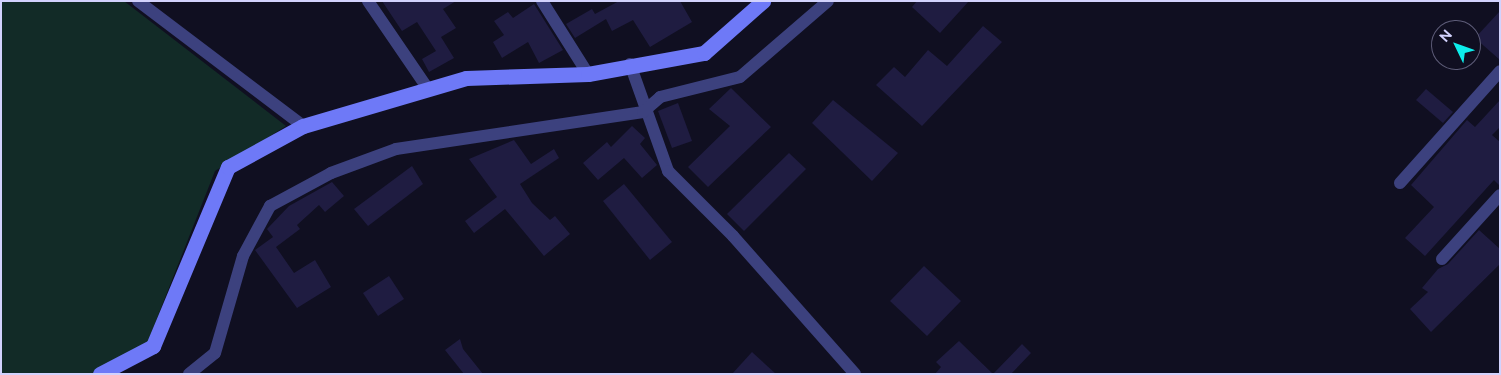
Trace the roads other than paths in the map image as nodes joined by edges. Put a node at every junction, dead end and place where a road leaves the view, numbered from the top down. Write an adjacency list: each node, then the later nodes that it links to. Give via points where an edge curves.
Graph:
1 (138, 1): 11 (street)
2 (368, 1): 9 (street)
3 (542, 1): 8 (street)
4 (762, 1): 6 (street, via 704,53)
5 (828, 1): 10 (street, via 740,77 660,98)
6 (630, 64): 8 (street); 10 (street)
7 (1500, 72): 12 (street)
8 (588, 74): 9 (street, via 466,78)
9 (428, 89): 11 (street)
10 (643, 112): 16 (street, via 396,149 331,173 270,206 243,256 215,353); 17 (street, via 668,171 733,236)
11 (303, 126): 15 (street, via 228,167 153,346)
12 (1400, 183)
13 (1500, 195): 14 (street)
14 (1442, 259)
15 (100, 374)
16 (189, 374)
17 (855, 374)

